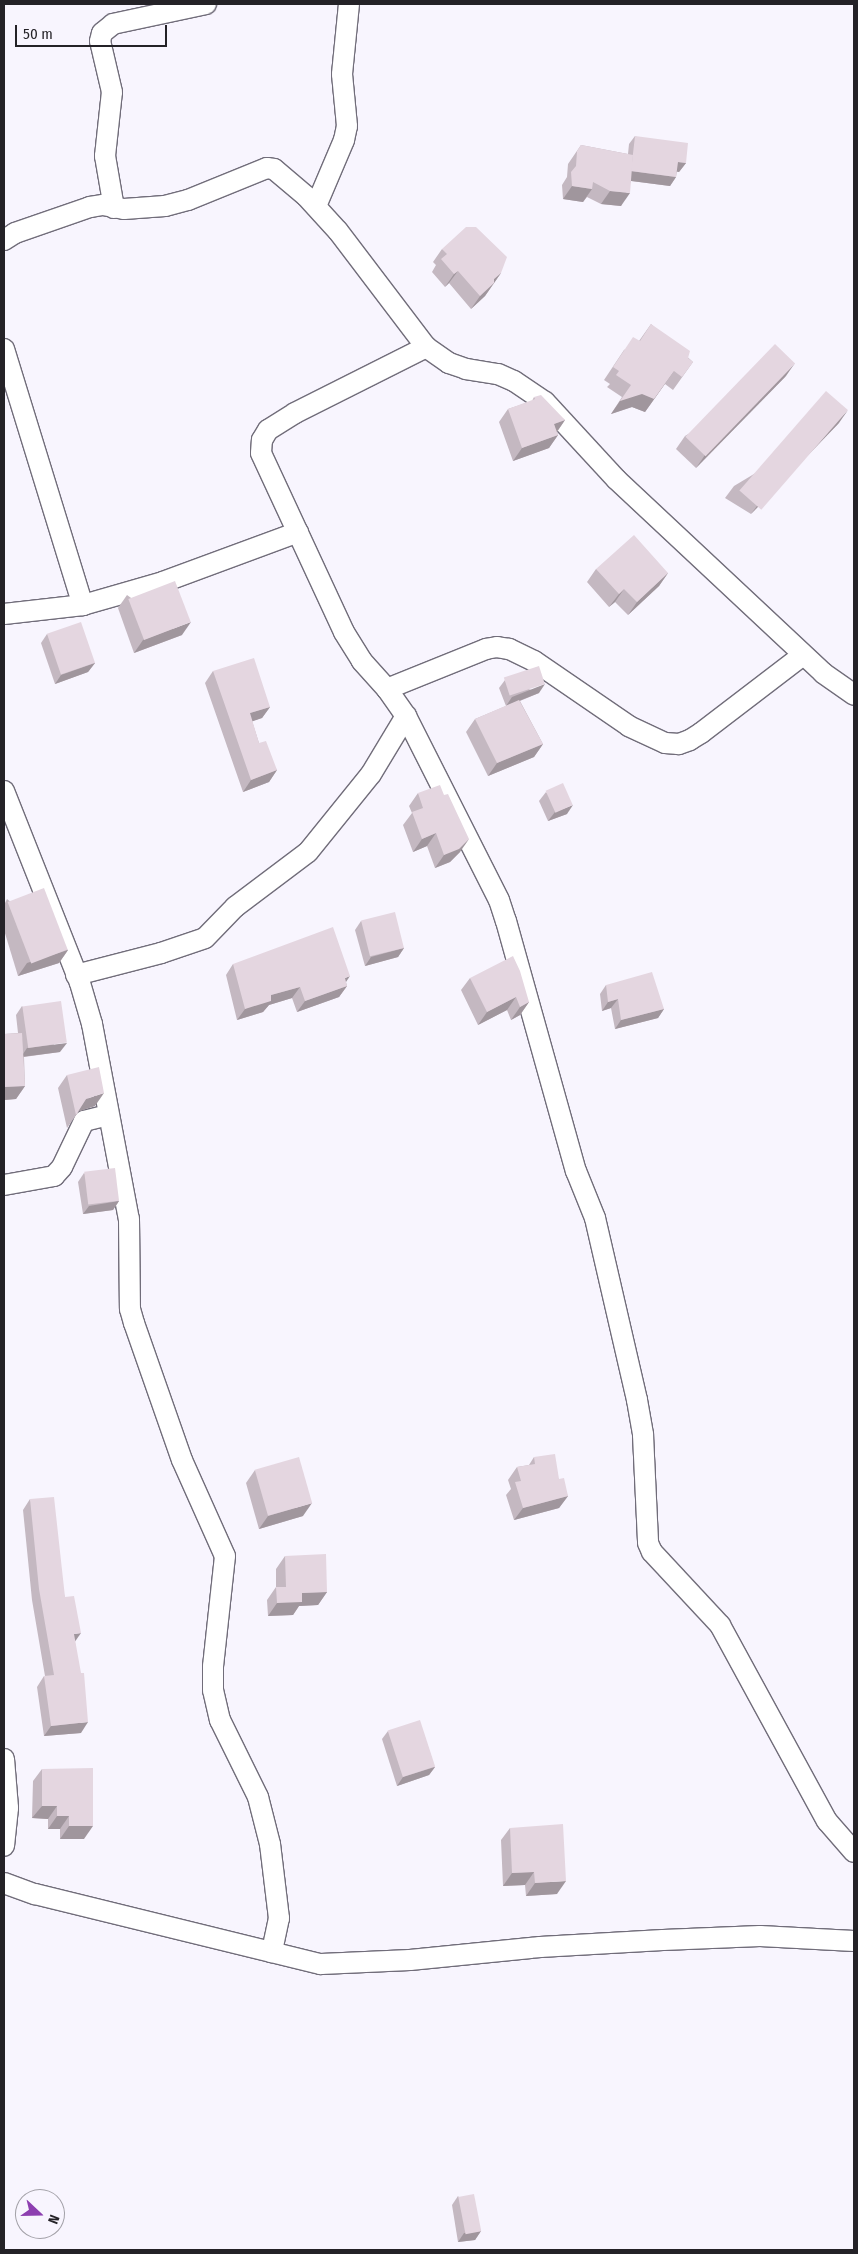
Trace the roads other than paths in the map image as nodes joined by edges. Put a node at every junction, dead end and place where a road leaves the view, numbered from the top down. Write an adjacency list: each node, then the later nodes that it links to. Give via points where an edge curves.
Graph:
1 (206, 4): 6 (street, via 113,24 102,33 100,41 112,92 105,156)
2 (349, 4): 4 (street)
3 (359, 4): 4 (street)
4 (347, 26): 5 (street, via 342,74 347,126)
5 (316, 206): 6 (street, via 279,173 267,168 188,200 165,206); 8 (street)
6 (114, 208): 7 (street, via 102,205 84,208)
7 (4, 240)
8 (426, 346): 10 (street, via 268,430 262,440 261,453); 13 (street, via 449,363 514,381 545,402 616,479)
9 (4, 349): 11 (street)
10 (298, 532): 11 (street, via 163,582); 14 (street, via 354,649)
11 (83, 606): 12 (street)
12 (4, 614)
13 (803, 654): 14 (street, via 701,733 679,744 665,743 629,726 534,661 509,649 486,649); 15 (street)
14 (387, 689): 16 (street)
15 (854, 695)
16 (406, 716): 18 (street, via 371,774 308,852 235,908 205,938); 23 (street, via 499,900 576,1171 595,1218 638,1408 648,1544 720,1625 827,1821)
17 (4, 791): 18 (street)
18 (76, 975): 19 (street, via 92,1024)
19 (108, 1115): 20 (street, via 84,1121 62,1167 54,1176); 26 (street, via 129,1219 130,1308 182,1460 225,1556 213,1690 220,1720 258,1797 270,1844 279,1918)
20 (4, 1185)
21 (4, 1759): 22 (street, via 8,1808)
22 (4, 1846)
23 (854, 1852)
24 (4, 1883): 26 (street, via 35,1894)
25 (854, 1941): 26 (street, via 760,1936 663,1940 340,1964 321,1964)
26 (272, 1952)

